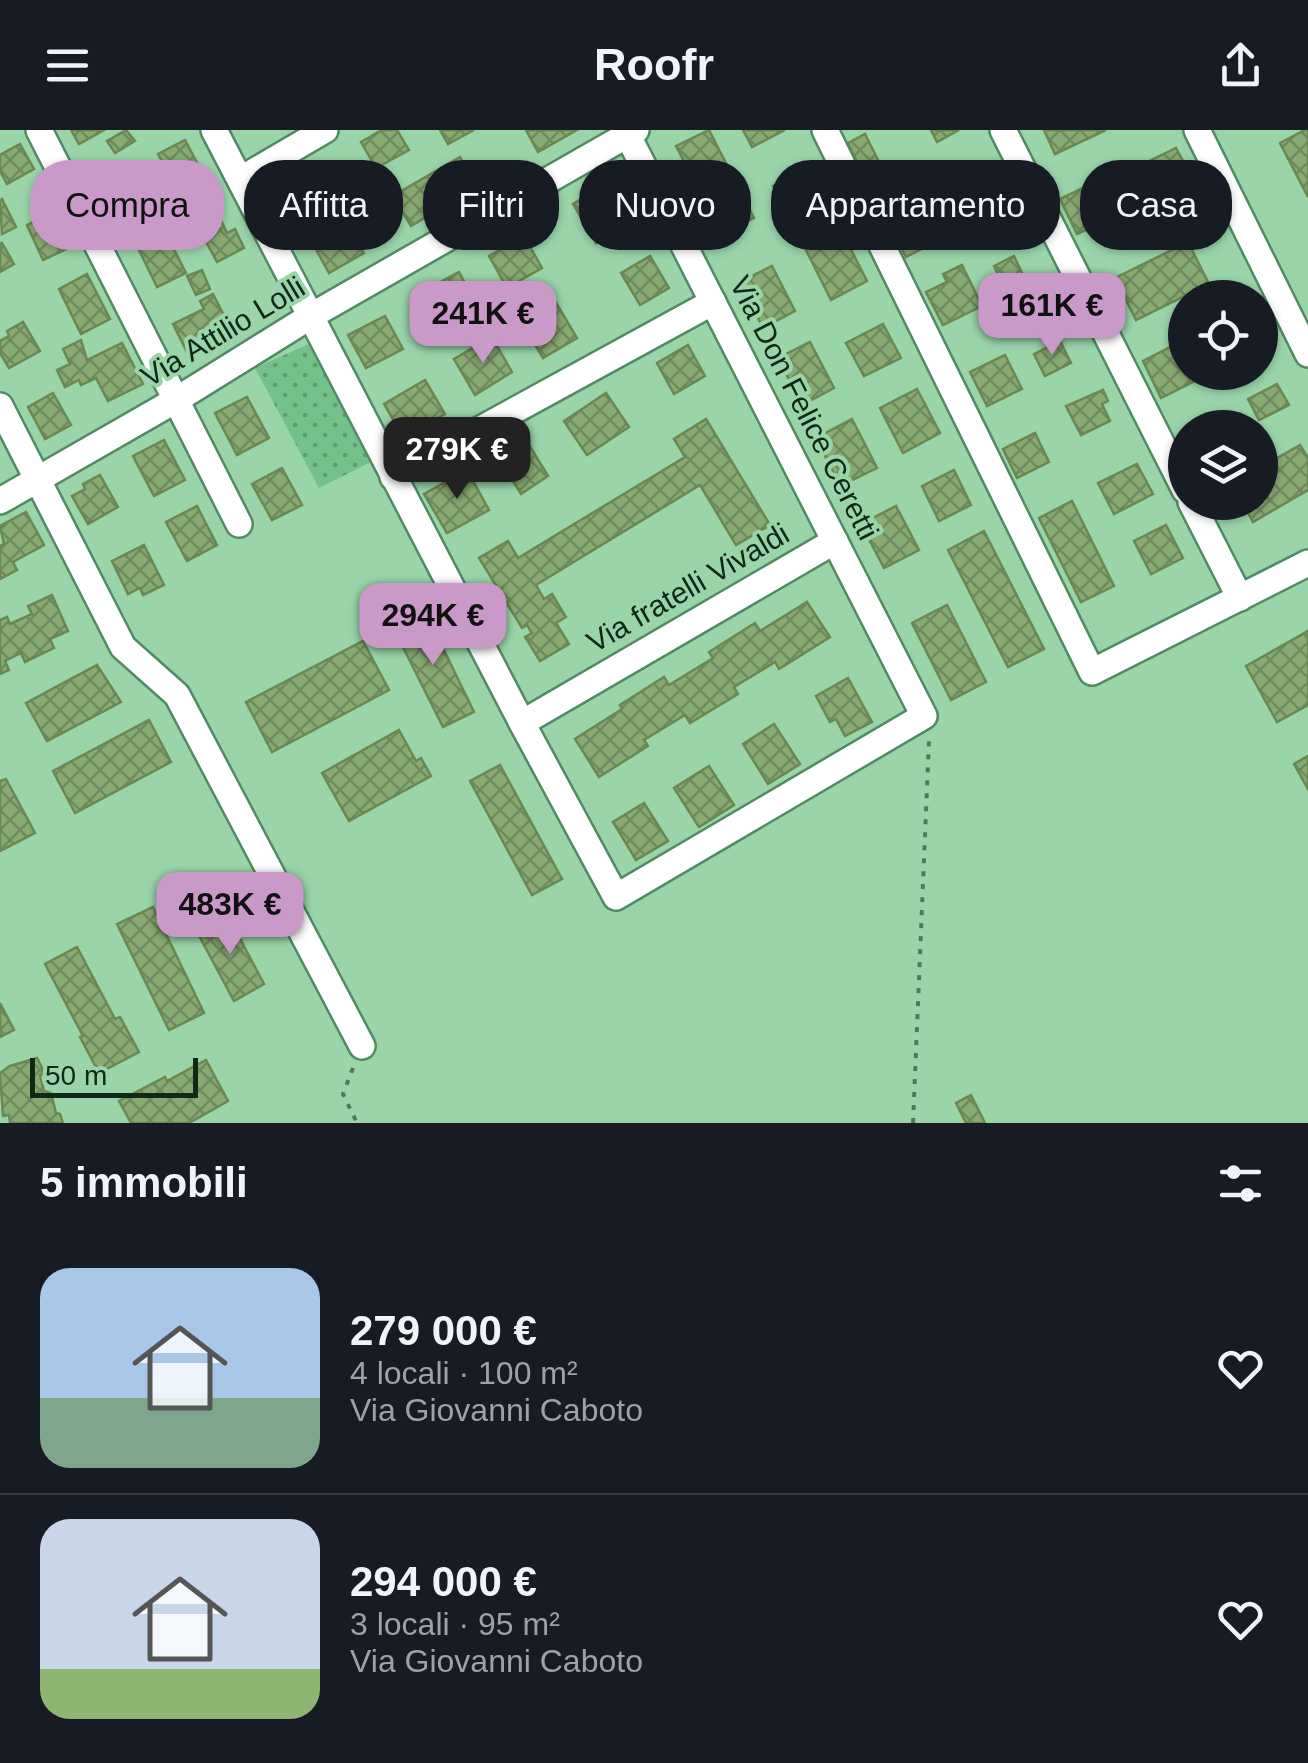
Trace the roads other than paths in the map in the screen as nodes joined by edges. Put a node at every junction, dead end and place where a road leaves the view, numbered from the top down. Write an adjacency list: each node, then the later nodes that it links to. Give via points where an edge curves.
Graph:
1 (39, 130): 12 (street)
2 (214, 130): 8 (street)
3 (325, 130): 8 (street)
4 (825, 130): 22 (street, via 1092,672)
5 (1003, 130): 14 (street)
6 (1200, 131): 11 (street)
7 (630, 132): 9 (street, Via Don Felice Ceretti); 10 (street, Via Attilio Lolli)
8 (241, 178): 10 (street)
9 (713, 302): 15 (street); 20 (street, Via Don Felice Ceretti)
10 (311, 316): 12 (street, Via Attilio Lolli); 15 (street)
11 (1308, 354)
12 (176, 400): 16 (street, Via Attilio Lolli); 19 (street)
13 (0, 406): 16 (street)
14 (1168, 456)
15 (393, 476): 23 (street)
16 (38, 481): 17 (street, Via Attilio Lolli); 24 (street, via 123,647 177,695)
17 (0, 502)
18 (1200, 520): 22 (street)
19 (240, 524)
20 (835, 541): 23 (street, Via fratelli Vivaldi); 23 (street, Via Don Felice Ceretti, via 924,716 616,896)
21 (1308, 563): 22 (street)
22 (1240, 598)
23 (522, 722)
24 (362, 1046)

